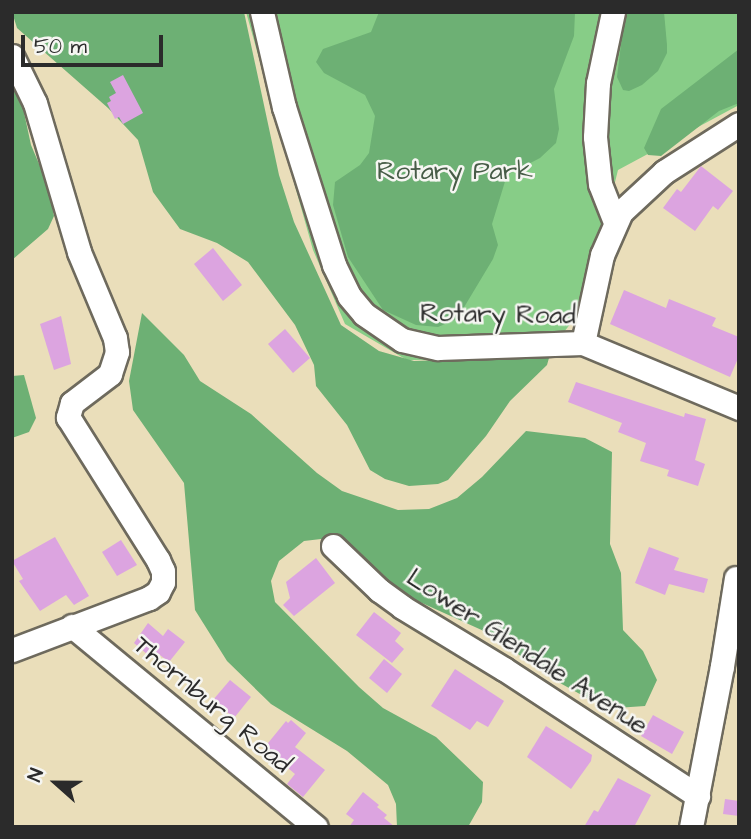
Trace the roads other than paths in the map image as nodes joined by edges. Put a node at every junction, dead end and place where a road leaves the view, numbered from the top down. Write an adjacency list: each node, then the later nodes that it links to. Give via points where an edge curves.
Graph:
1 (262, 12): 6 (street, Rotary Road, via 284,107 334,265 349,296 384,330 420,345)
2 (613, 12): 5 (street, via 596,112 596,164)
3 (12, 57): 10 (street, via 35,103 79,251 115,338 117,352 110,374 72,403 68,417 163,571 158,592 149,598)
4 (739, 124): 5 (street, via 664,172 629,202)
5 (614, 222): 6 (street)
6 (583, 343): 7 (street, Rotary Road)
7 (739, 408)
8 (333, 546): 12 (street, Lower Glendale Avenue, via 402,607)
9 (736, 578): 12 (street)
10 (72, 626): 11 (street); 13 (street, Thornburg Road)
11 (12, 650)
12 (698, 796): 14 (street)
13 (316, 827)
14 (691, 827)

